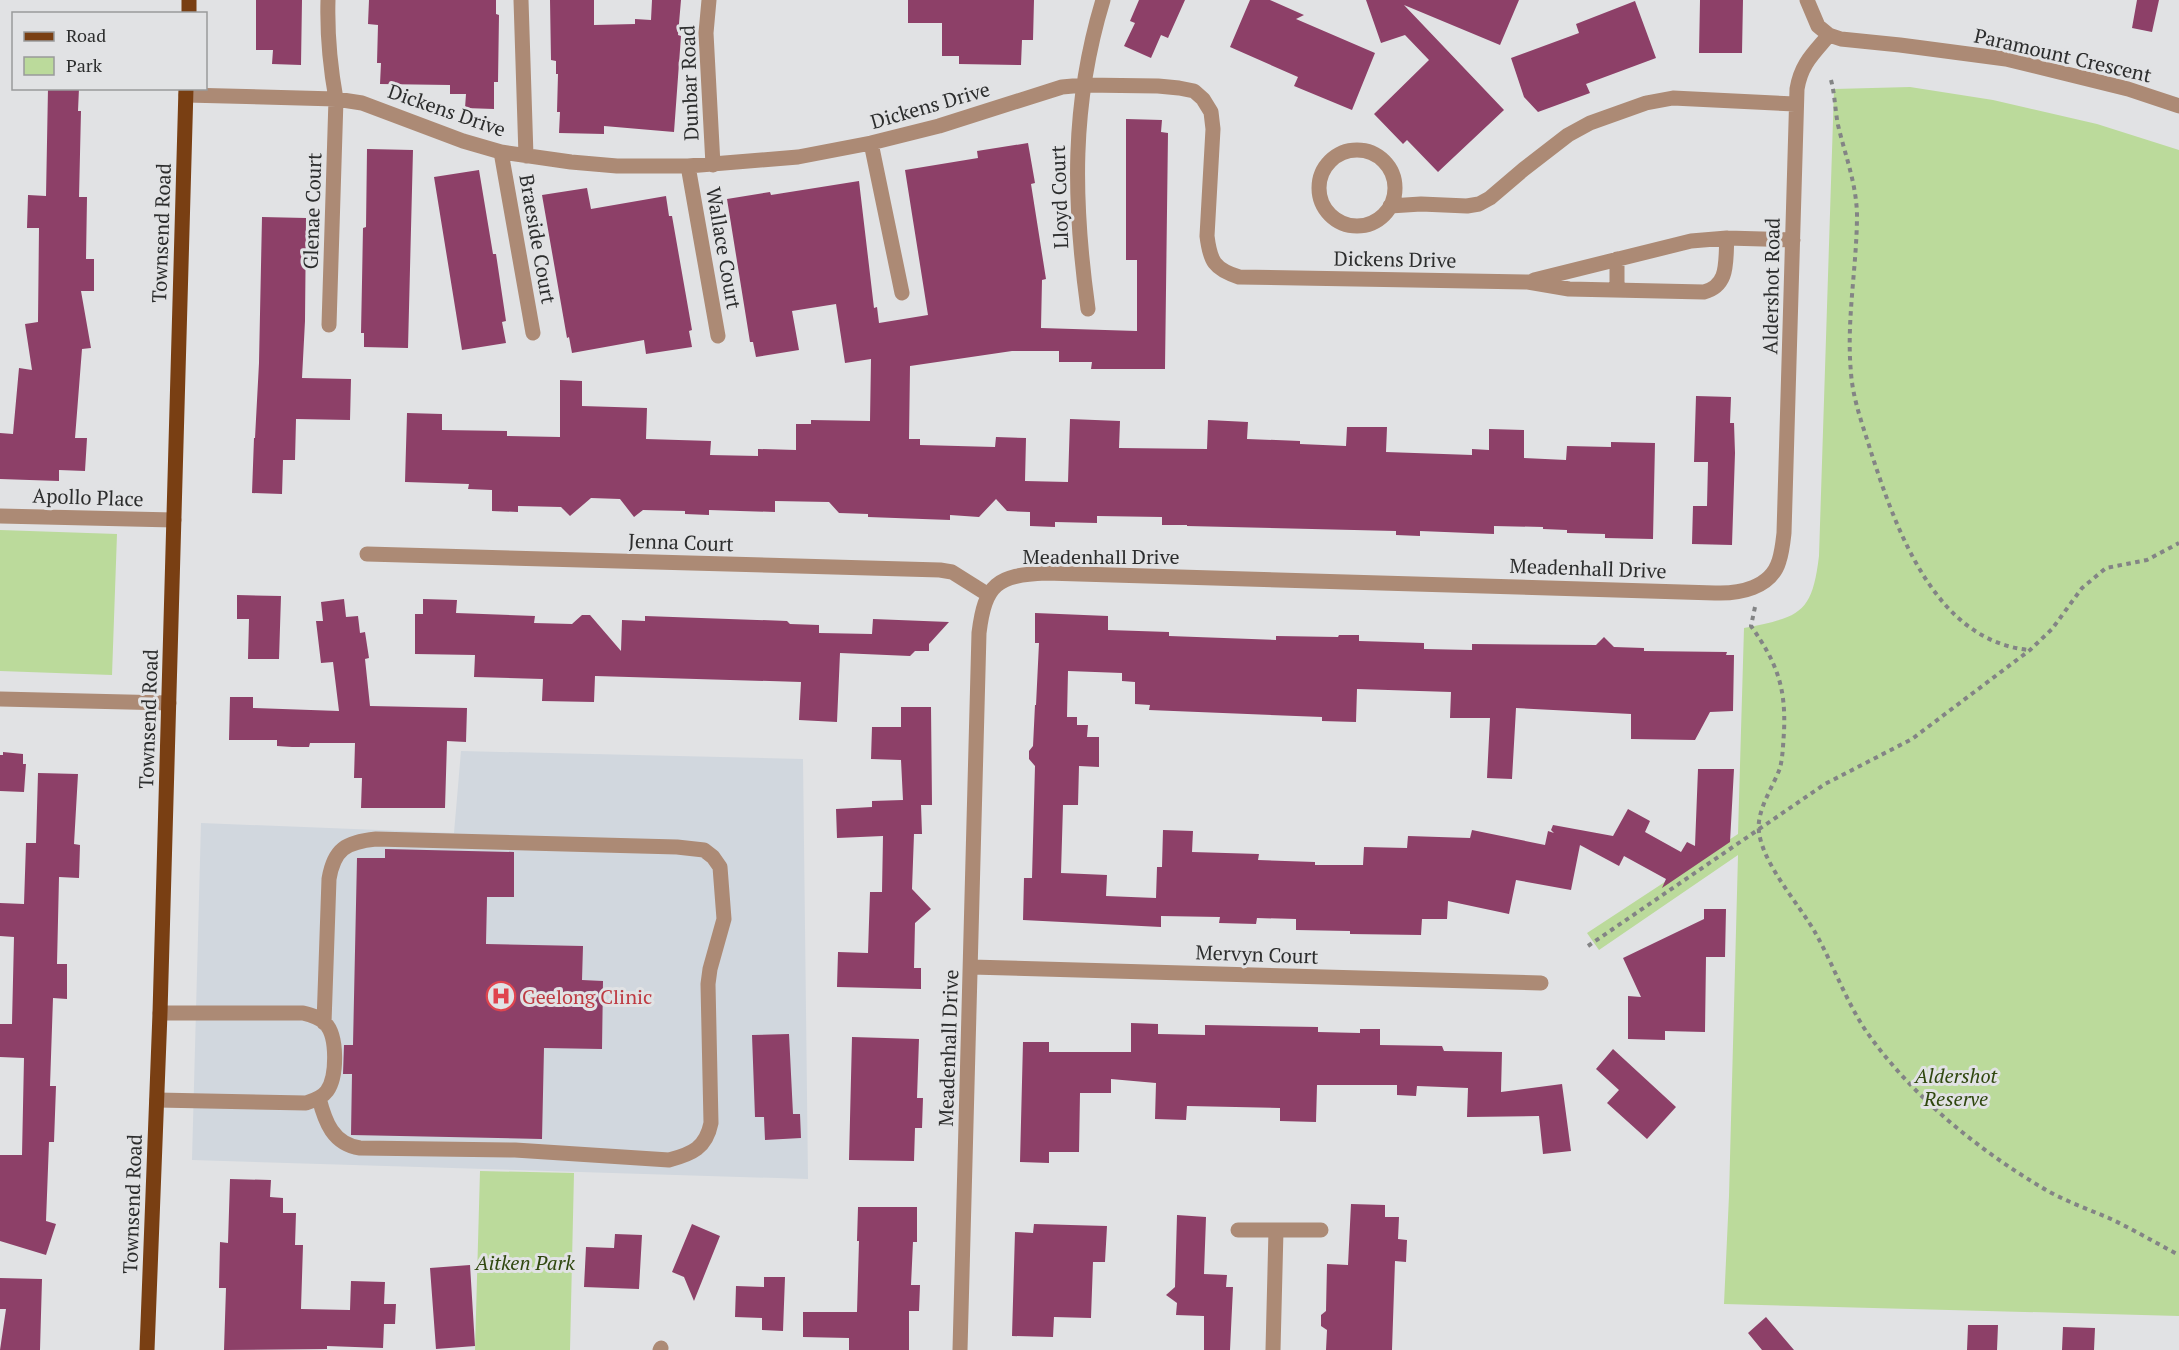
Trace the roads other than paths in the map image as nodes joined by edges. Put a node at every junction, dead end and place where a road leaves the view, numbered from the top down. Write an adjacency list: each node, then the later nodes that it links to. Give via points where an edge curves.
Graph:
1 (328, 0): 9 (street, Glenae Court, via 327,31)
2 (520, 0): 14 (street)
3 (709, 0): 15 (street, Dunbar Road, via 706,33)
4 (1103, 0): 7 (street, Lloyd Court)
5 (1807, 0): 6 (street, via 1818,26)
6 (1829, 35): 10 (street, Aldershot Road, via 1799,73); 11 (street, Paramount Crescent, via 2006,59 2128,89)
7 (1084, 85): 12 (street, Dickens Drive, via 1062,87); 21 (street, Dickens Drive, via 1158,86 1194,91 1203,99 1211,112 1213,129 1209,252 1214,264 1225,272 1239,277); 24 (street, Lloyd Court, via 1076,184)
8 (186, 92): 9 (street, Dickens Drive); 29 (main road, Townsend Road)
9 (336, 99): 13 (street, Dickens Drive, via 362,103); 25 (street, Glenae Court)
10 (1795, 104): 17 (street, via 1673,98 1646,103 1598,119 1568,135 1479,204); 19 (street, Aldershot Road)
11 (2179, 106)
12 (871, 143): 15 (street, Dickens Drive, via 798,157); 23 (street)
13 (501, 152): 14 (street, Dickens Drive); 26 (street, Braeside Court)
14 (526, 156): 16 (street, Dickens Drive, via 617,166)
15 (713, 165): 16 (street, Dickens Drive)
16 (688, 166): 27 (street, Wallace Court)
17 (1390, 206): 17 (street, Dickens Drive, via 1368,224 1354,226 1334,219 1319,195 1324,166 1342,152 1358,149 1373,153 1385,162 1393,176 1395,191)
18 (1728, 238): 19 (street, Dickens Drive); 20 (street, Dickens Drive, via 1672,244); 22 (street, Dickens Drive, via 1724,274 1713,290)
19 (1793, 240): 31 (street, Aldershot Road, via 1785,533 1778,563)
20 (1617, 258): 21 (street, Dickens Drive); 22 (street)
21 (1528, 282): 22 (street, Dickens Drive, via 1569,289)
22 (1617, 290)
23 (902, 293)
24 (1088, 309)
25 (329, 325)
26 (533, 333)
27 (718, 336)
28 (0, 516): 29 (street, Apollo Place)
29 (174, 520): 34 (main road, Townsend Road)
30 (367, 554): 32 (street, Jenna Court, via 940,570 952,572)
31 (1761, 584): 32 (street, Meadenhall Drive, via 1723,593 1046,573 1014,576)
32 (987, 594): 35 (street, Meadenhall Drive, via 979,633)
33 (0, 699): 34 (street)
34 (169, 703): 37 (main road, Townsend Road)
35 (971, 967): 36 (street, Mervyn Court); 45 (street, Meadenhall Drive)
36 (1542, 983)
37 (160, 1013): 38 (street, via 303,1013); 40 (main road, Townsend Road)
38 (324, 1023): 39 (street, via 331,1035 335,1061 333,1081); 39 (street, via 329,879 332,864 348,844 376,839 665,847 704,850 720,867 724,919 708,984 711,1123 708,1136 698,1149 669,1160 515,1150 349,1146 330,1129)
39 (319, 1098): 40 (street, via 306,1103)
40 (157, 1100): 44 (main road, Townsend Road)
41 (1238, 1230): 42 (street)
42 (1276, 1230): 43 (street); 46 (street)
43 (1321, 1230)
44 (147, 1350)
45 (960, 1350)
46 (1273, 1350)

